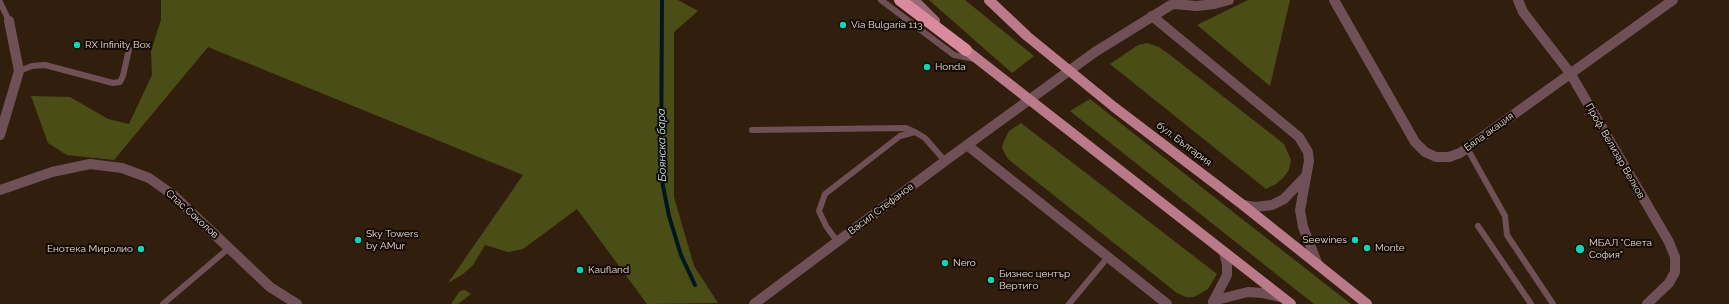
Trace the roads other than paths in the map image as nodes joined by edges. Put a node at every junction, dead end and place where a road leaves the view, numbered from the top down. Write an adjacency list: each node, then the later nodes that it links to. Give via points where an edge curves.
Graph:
1 (881, 0): 15 (lane, via 954,55)
2 (900, 0): 14 (highway)
3 (914, 0): 14 (main road)
4 (989, 0): 26 (main road, бул. България, via 1026,36)
5 (1229, 0): 10 (street, via 1197,6)
6 (1334, 0): 22 (street, Бяла акация, via 1415,142 1425,152 1436,157 1450,157)
7 (1518, 0): 17 (street, Проф. Велизар Велков, via 1523,12)
8 (1673, 0): 17 (street, Бяла акация)
9 (0, 2): 12 (lane)
10 (1176, 2): 11 (street, Васил Стефанов)
11 (1152, 16): 21 (street, Васил Стефанов, via 1095,52); 24 (street, via 1299,137 1308,152)
12 (9, 21): 16 (street)
13 (128, 50): 16 (lane, via 120,82 113,83 44,65)
14 (966, 50): 15 (main road)
15 (980, 60): 30 (main road)
16 (20, 71): 20 (street)
17 (1570, 74): 22 (street, Бяла акация); 44 (street, Проф. Велизар Велков, via 1669,242 1675,257 1675,272 1669,283)
18 (752, 130): 19 (lane, via 906,128)
19 (915, 132): 23 (lane, via 926,138); 28 (lane, via 900,136 824,194 820,211 826,226)
20 (0, 135)
21 (967, 145): 23 (street, Васил Стефанов); 31 (street)
22 (1467, 148): 43 (lane, via 1505,216 1507,235)
23 (945, 161): 28 (street, Васил Стефанов)
24 (1306, 176): 26 (street, via 1284,199 1272,205); 32 (street, via 1300,210 1303,227)
25 (0, 190): 29 (street, Спас Соколов, via 52,172 90,164 122,168 149,178 174,195)
26 (1243, 205): 32 (main road, бул. България)
27 (1478, 226): 42 (lane)
28 (837, 241): 37 (street, Васил Стефанов)
29 (229, 248): 35 (lane); 36 (street, Спас Соколов, via 270,288)
30 (1224, 252): 33 (main road); 34 (street, via 1226,275)
31 (1108, 257): 38 (lane); 39 (street)
32 (1318, 265): 41 (main road, бул. България)
33 (1281, 297): 34 (street, via 1248,292); 40 (main road)
34 (1214, 302)
35 (163, 304)
36 (298, 304)
37 (754, 304)
38 (1069, 304)
39 (1167, 304)
40 (1291, 304)
41 (1367, 304)
42 (1531, 304)
43 (1553, 304)
44 (1646, 304)

